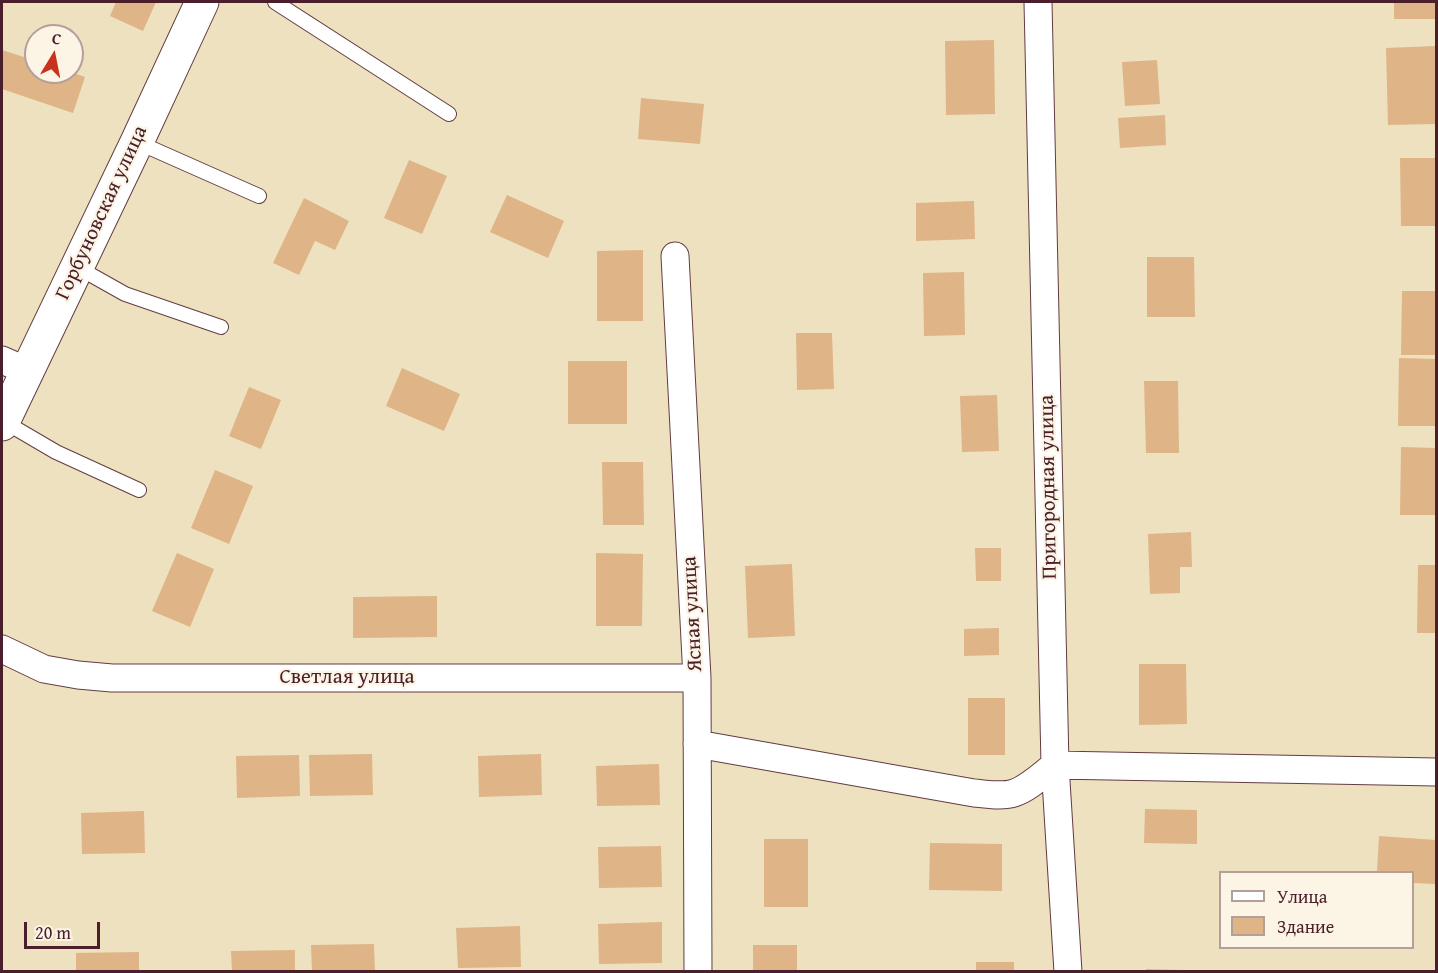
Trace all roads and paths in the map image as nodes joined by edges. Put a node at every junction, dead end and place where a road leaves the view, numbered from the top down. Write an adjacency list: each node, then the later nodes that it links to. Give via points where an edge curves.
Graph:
1 (202, 2): 5 (main road, Горбуновская улица)
2 (276, 2): 4 (lane)
3 (1038, 2): 16 (street, Пригородная улица)
4 (449, 114)
5 (137, 142): 6 (lane); 8 (main road, Горбуновская улица)
6 (259, 196)
7 (675, 256): 14 (street, Ясная улица)
8 (77, 267): 9 (lane, via 125,294); 10 (main road, Горбуновская улица)
9 (221, 327)
10 (14, 365): 11 (main road, Горбуновская улица)
11 (2, 423): 12 (lane)
12 (139, 490)
13 (2, 649): 14 (street, Светлая улица, via 44,669 112,678)
14 (697, 678): 15 (street, Ясная улица)
15 (697, 744): 16 (street, via 994,795 1013,794); 18 (street, Ясная улица)
16 (1055, 765): 17 (street); 19 (street, Пригородная улица)
17 (1437, 772)
18 (698, 972)
19 (1068, 972)

